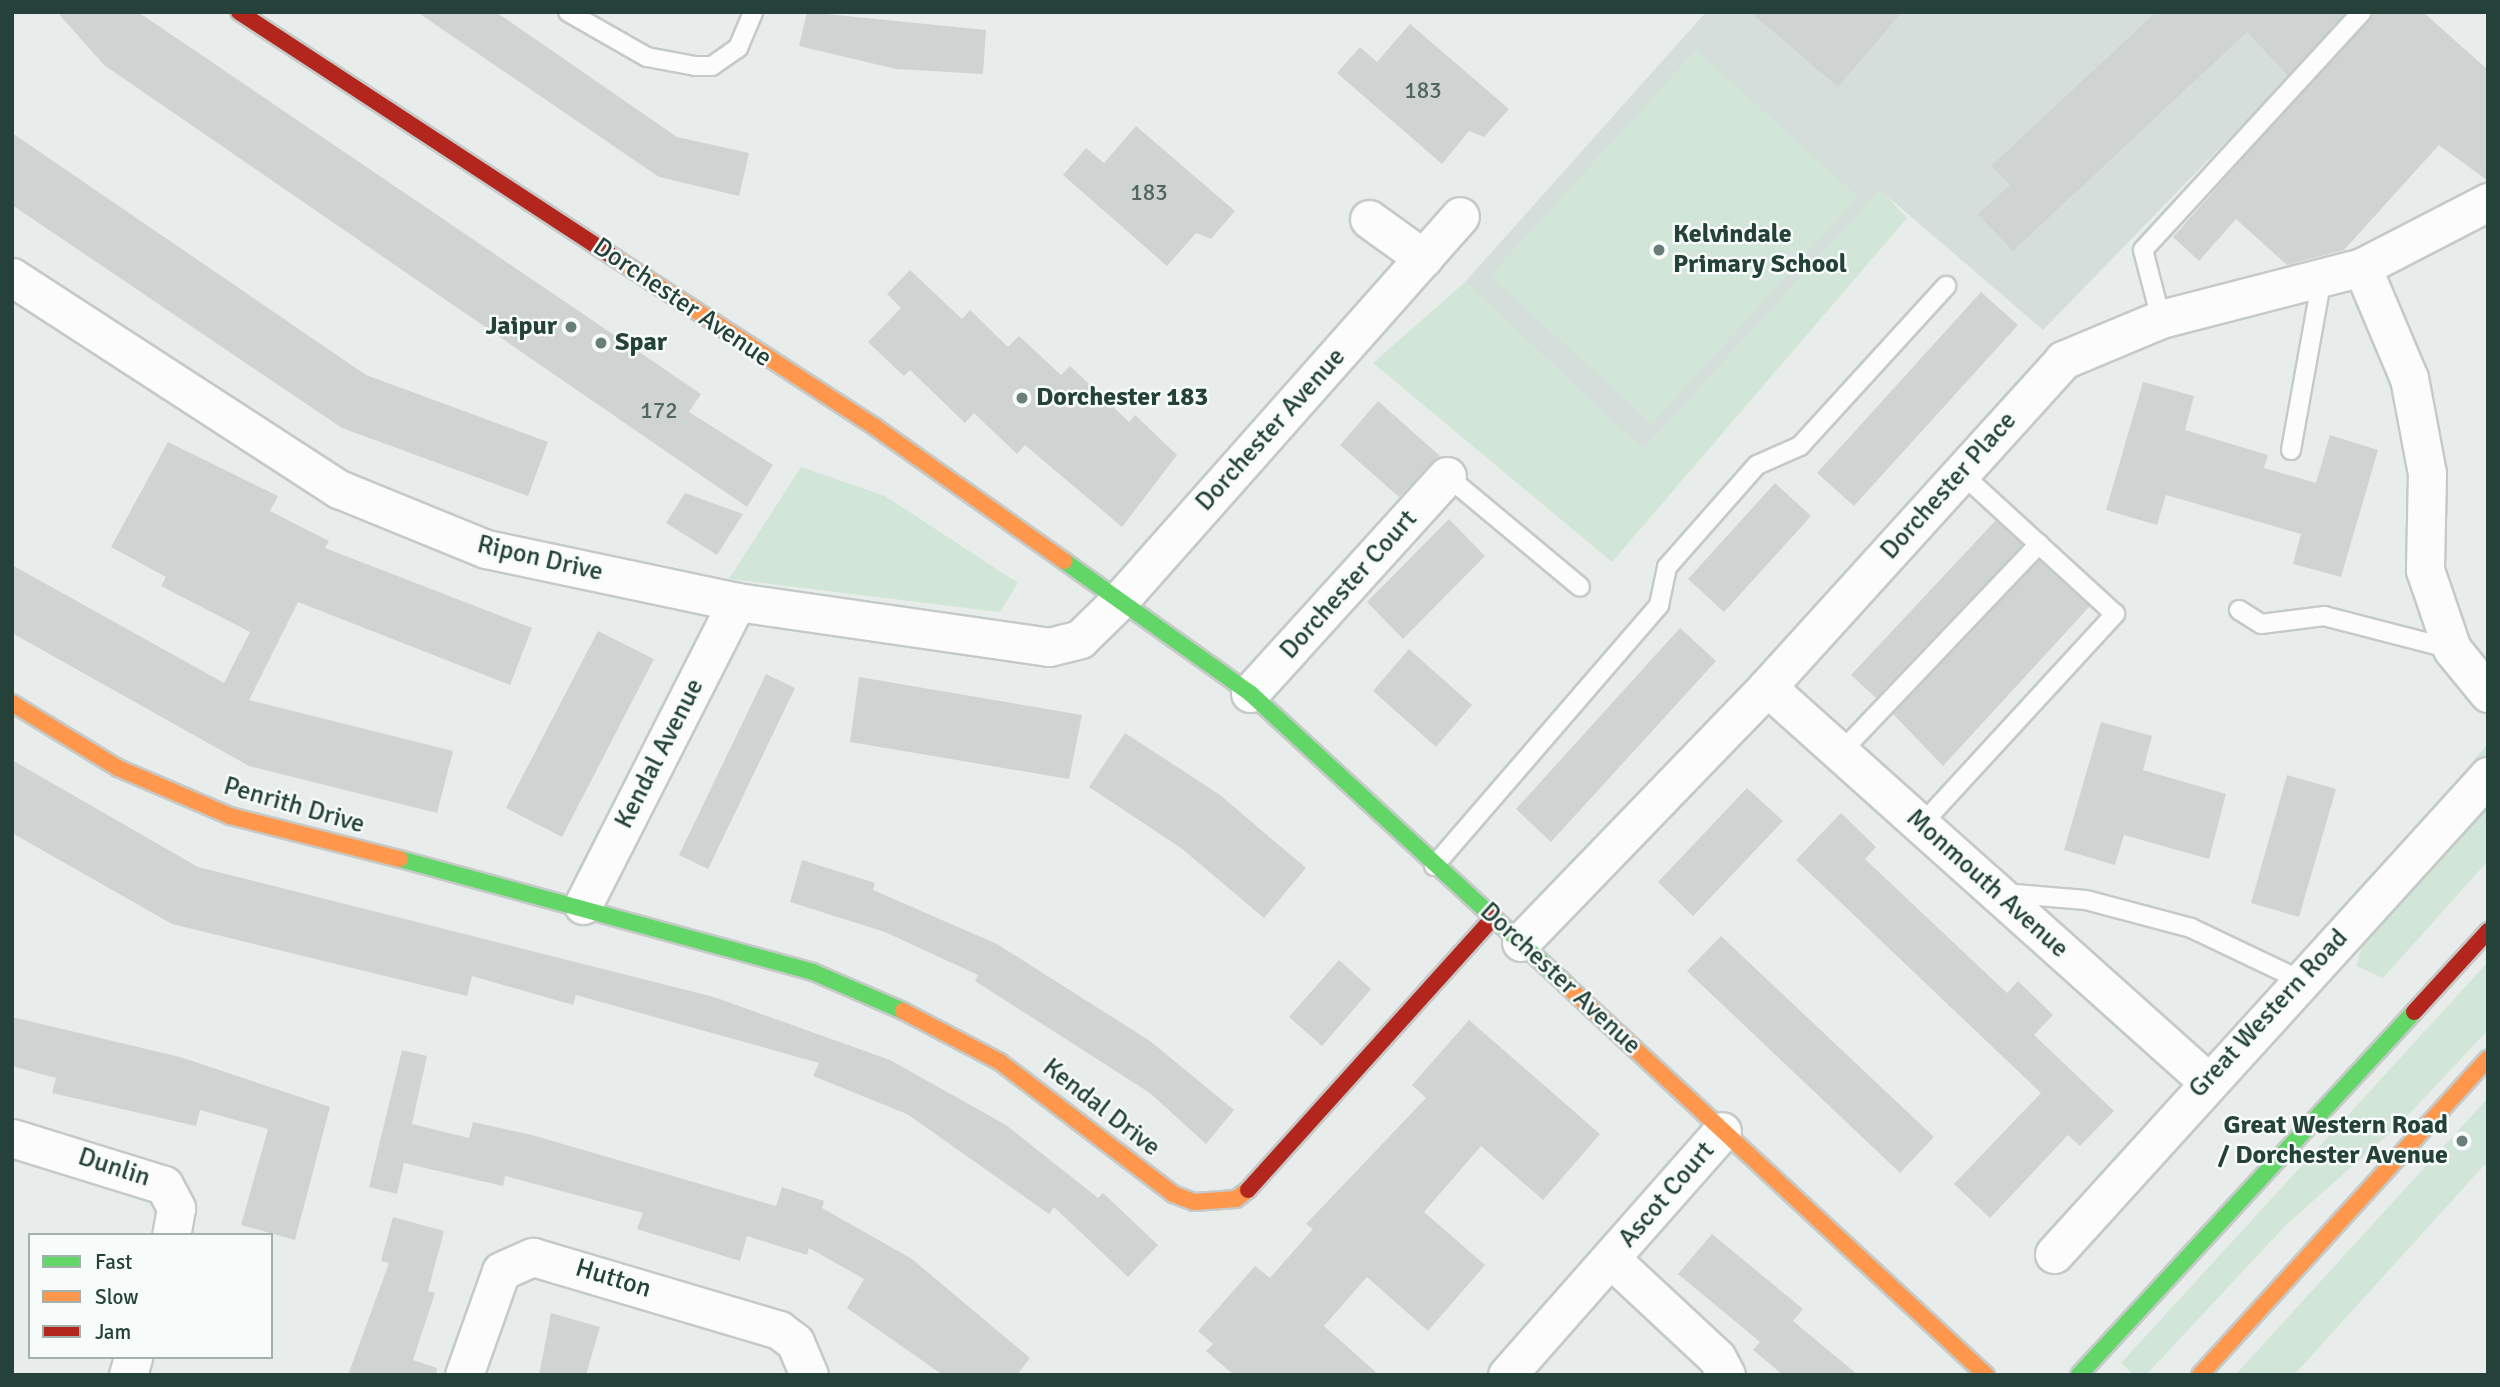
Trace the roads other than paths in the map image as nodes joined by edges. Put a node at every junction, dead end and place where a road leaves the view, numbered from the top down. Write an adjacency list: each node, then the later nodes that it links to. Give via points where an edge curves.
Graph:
1 (239, 12): 19 (street, Dorchester Avenue, via 875,428)
2 (568, 12): 3 (lane, via 613,43 695,66 712,66 738,48)
3 (753, 12)
4 (2362, 12): 13 (lane, via 2143,250)
5 (2488, 202): 9 (street, Dorchester Place)
6 (1460, 216): 8 (street, Dorchester Avenue)
7 (1369, 219): 8 (street)
8 (1423, 258): 19 (street, Dorchester Avenue)
9 (2362, 268): 11 (street, Dorchester Place); 22 (street, via 2409,378 2427,472 2425,570)
10 (12, 277): 20 (street, Ripon Drive, via 184,393 339,489 390,513 486,549)
11 (2322, 278): 13 (street, Dorchester Place); 14 (lane)
12 (1946, 286): 30 (lane, via 1800,446 1756,465 1667,567 1659,605)
13 (2161, 319): 15 (street, Dorchester Place, via 2063,360)
14 (2291, 450)
15 (1961, 472): 17 (lane); 23 (street, Dorchester Place)
16 (1447, 475): 18 (lane); 24 (street, Dorchester Court)
17 (2039, 544): 27 (lane); 29 (lane, via 2115,614)
18 (1580, 587)
19 (1119, 601): 20 (street, Ripon Drive, via 1080,639 1049,647); 24 (street, Dorchester Avenue)
20 (737, 602): 32 (street, Kendal Avenue)
21 (2239, 610): 22 (lane, via 2261,624 2324,616)
22 (2452, 649): 25 (street)
23 (1767, 687): 27 (street, Monmouth Avenue); 35 (street, Dorchester Place)
24 (1250, 693): 30 (street, Dorchester Avenue)
25 (2488, 693)
26 (12, 703): 32 (street, Penrith Drive, via 118,768 230,816)
27 (1840, 753): 29 (street, Monmouth Avenue)
28 (2488, 776): 36 (street, Great Western Road)
29 (1920, 825): 31 (street, Monmouth Avenue)
30 (1434, 866): 33 (street, Dorchester Avenue)
31 (1996, 892): 36 (lane, via 2086,900 2191,928); 38 (street, Monmouth Avenue)
32 (583, 905): 33 (street, Kendal Drive, via 813,972 876,997 1000,1062 1173,1195 1214,1204 1253,1187)
33 (1493, 918): 35 (street, Dorchester Avenue)
34 (2488, 931): 49 (street)
35 (1521, 942): 39 (street, Dorchester Avenue)
36 (2300, 980): 38 (street, Great Western Road)
37 (2488, 1058): 50 (street)
38 (2207, 1081): 42 (street, Great Western Road)
39 (1722, 1131): 43 (street, Ascot Court); 48 (street, Dorchester Avenue)
40 (12, 1138): 41 (street, Dunlin, via 164,1185 176,1208)
41 (171, 1233)
42 (2054, 1254)
43 (1611, 1259): 46 (street, Ascot Court); 47 (street, Ascot Court, via 1717,1358)
44 (464, 1375): 45 (street, Hutton, via 491,1288 513,1262 533,1258 779,1330 795,1342)
45 (808, 1375)
46 (1507, 1375)
47 (1726, 1375)
48 (1986, 1375)
49 (2079, 1375)
50 (2200, 1375)

